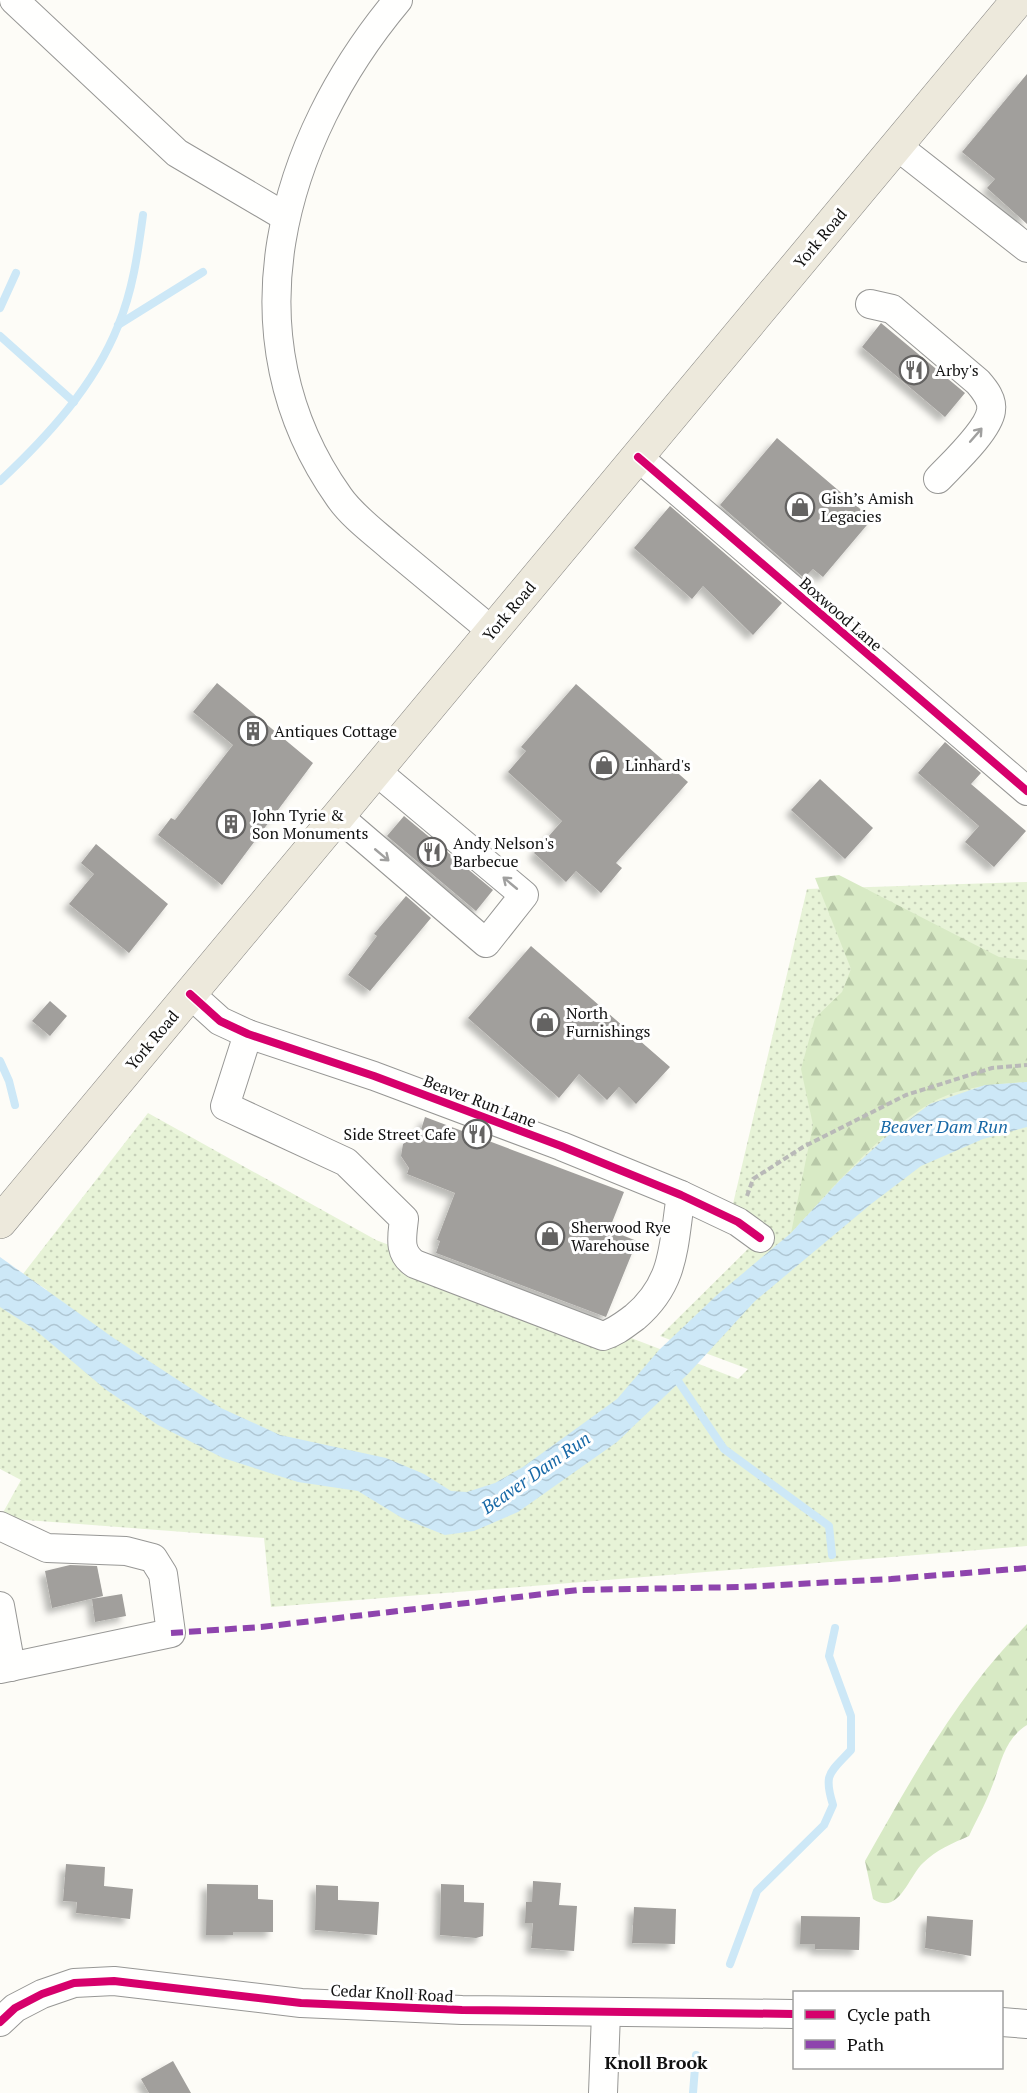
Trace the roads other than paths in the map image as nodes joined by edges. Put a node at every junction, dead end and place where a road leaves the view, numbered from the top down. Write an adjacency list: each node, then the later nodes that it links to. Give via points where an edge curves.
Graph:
1 (14, 0): 5 (street, via 177,153)
2 (398, 0): 5 (street, via 344,78 308,149)
3 (1018, 0): 4 (main road, York Road)
4 (897, 146): 6 (street); 8 (main road, York Road)
5 (284, 216): 10 (street, via 276,268 280,353 293,408 315,460 340,499 368,527)
6 (1027, 248)
7 (870, 304): 9 (street, one-way to 7, via 986,424 991,411 989,396 978,382 892,309)
8 (638, 457): 10 (main road, York Road); 12 (street, Boxwood Lane)
9 (938, 479)
10 (492, 632): 11 (main road, York Road)
11 (376, 771): 13 (main road, York Road); 13 (street, one-way to 11, via 486,943 525,895)
12 (1027, 791)
13 (338, 816): 14 (main road, York Road)
14 (190, 994): 15 (street, Beaver Run Lane, via 220,1021); 17 (main road, York Road)
15 (248, 1034): 16 (street, Beaver Run Lane, via 385,1080); 16 (street, via 225,1106 346,1162 404,1219 402,1246 408,1260 603,1336 627,1323 660,1291 667,1276)
16 (681, 1195): 18 (street, Beaver Run Lane, via 738,1222)
17 (0, 1222)
18 (760, 1238)
19 (0, 1526): 21 (street, via 47,1548 126,1551 153,1558 163,1574 171,1633)
20 (0, 1606): 21 (street)
21 (5, 1668)
22 (606, 2013): 23 (street, Cedar Knoll Road); 24 (street, Cedar Knoll Road, via 301,2003 114,1981 74,1983 42,1994 15,2008); 27 (street)
23 (793, 2014)
24 (0, 2022)
25 (1003, 2022): 26 (street)
26 (1027, 2024)
27 (603, 2093)

